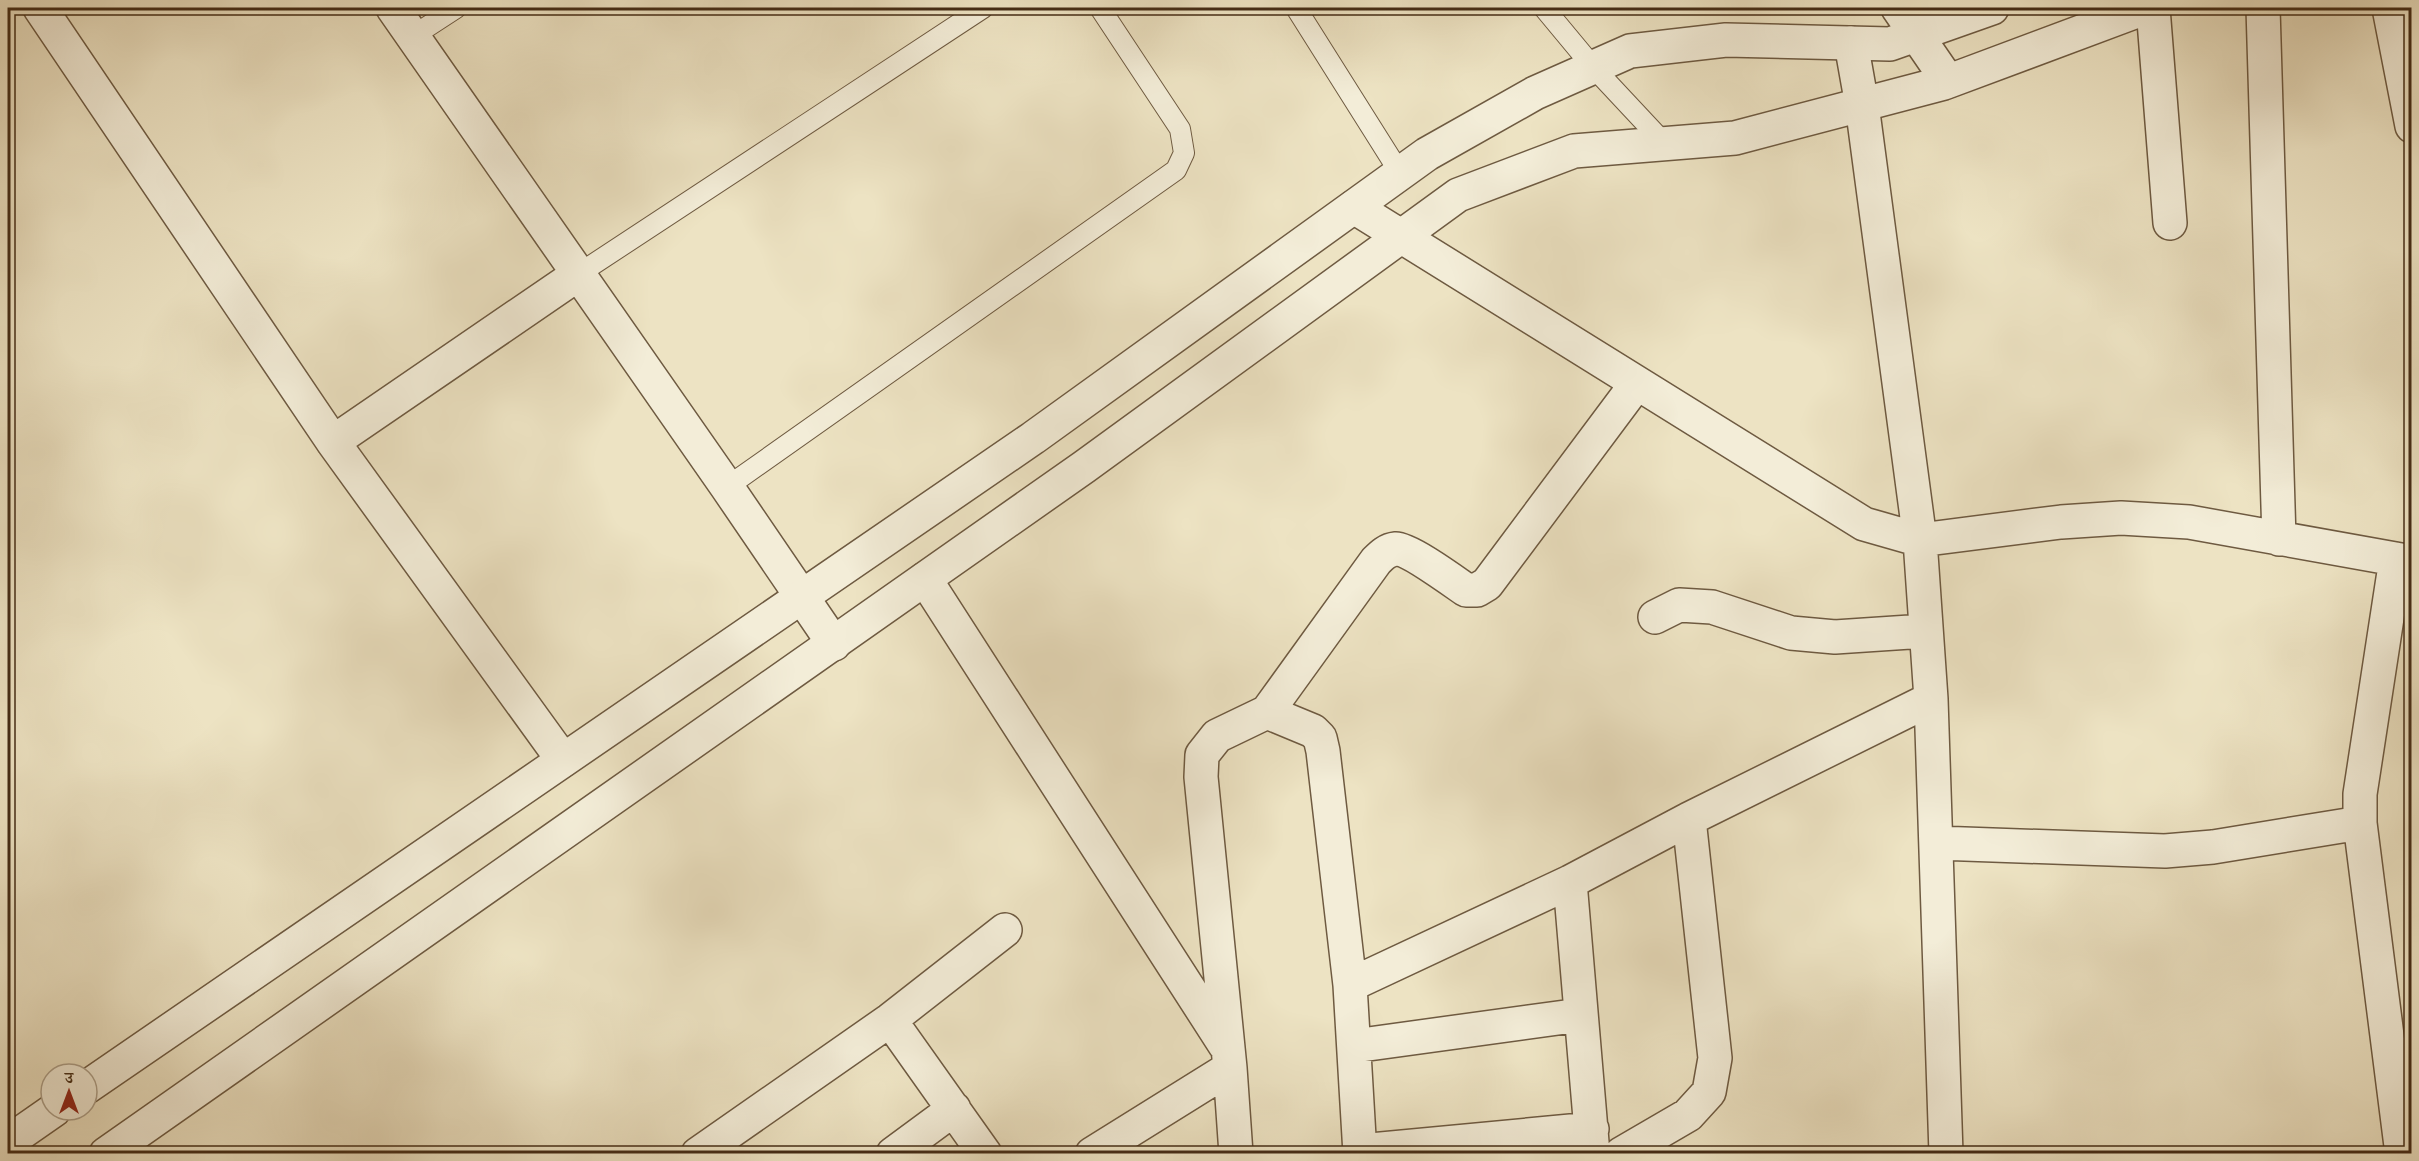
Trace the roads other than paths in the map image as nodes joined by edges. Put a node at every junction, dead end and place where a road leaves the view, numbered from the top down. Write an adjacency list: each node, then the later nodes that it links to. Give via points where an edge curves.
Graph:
1 (40, 8): 28 (street)
2 (393, 8): 15 (street)
3 (456, 8): 15 (lane)
4 (982, 8): 26 (lane)
5 (1100, 8): 29 (lane, via 1180,129 1184,153 1176,170)
6 (1296, 8): 22 (lane)
7 (1544, 8): 17 (lane)
8 (1898, 8): 14 (street)
9 (1992, 8): 14 (street)
10 (2145, 8): 18 (street)
11 (2153, 8): 24 (street)
12 (2264, 8): 30 (street)
13 (2389, 8): 20 (street)
14 (1916, 34): 16 (street, via 1890,44); 18 (street)
15 (413, 36): 26 (street)
16 (1851, 43): 17 (street, via 1726,40 1630,51); 19 (street)
17 (1593, 67): 21 (lane); 22 (street, via 1535,93)
18 (1948, 81): 19 (street)
19 (1862, 105): 21 (street, via 1736,138); 31 (street)
20 (2412, 126)
21 (1665, 144): 25 (street, via 1574,151 1458,195)
22 (1400, 173): 23 (street)
23 (1354, 207): 25 (street); 34 (street, via 1033,438)
24 (2170, 223)
25 (1401, 237): 27 (street); 33 (street)
26 (578, 274): 28 (street); 29 (street)
27 (1637, 383): 31 (street, via 1864,524); 39 (street, via 1487,584 1477,590 1466,590 1410,554 1398,549 1386,552)
28 (333, 442): 40 (street)
29 (727, 487): 34 (street)
30 (2279, 538): 31 (street, via 2189,522 2121,518); 32 (street)
31 (1920, 540): 36 (street)
32 (2404, 561): 42 (street, via 2360,794)
33 (926, 579): 37 (street); 50 (street)
34 (800, 598): 37 (street); 40 (street)
35 (1655, 617): 36 (street, via 1679,605 1712,607 1791,633 1835,637)
36 (1925, 631): 38 (street)
37 (834, 644): 58 (street)
38 (1931, 699): 41 (street); 43 (street)
39 (1267, 712): 46 (street, via 1313,730 1320,738); 50 (street, via 1217,736 1202,755)
40 (563, 760): 51 (street)
41 (1689, 819): 44 (street); 63 (street, via 1715,1058 1709,1092 1688,1114)
42 (2360, 823): 43 (street, via 2213,847 2165,850); 65 (street)
43 (1937, 843): 64 (street)
44 (1570, 882): 46 (street); 47 (street)
45 (1005, 930): 48 (street)
46 (1350, 985): 49 (street)
47 (1580, 1015): 49 (street); 55 (street)
48 (890, 1020): 52 (street); 56 (street)
49 (1354, 1046): 57 (street)
50 (1229, 1059): 61 (street); 62 (street)
51 (99, 1079)
52 (954, 1109): 59 (street); 60 (street)
53 (39, 1120): 54 (street)
54 (8, 1142)
55 (1592, 1142): 57 (street)
56 (716, 1149)
57 (1360, 1152)
58 (106, 1154)
59 (893, 1154)
60 (985, 1154)
61 (1092, 1154)
62 (1236, 1154)
63 (1621, 1154)
64 (1946, 1154)
65 (2402, 1154)

